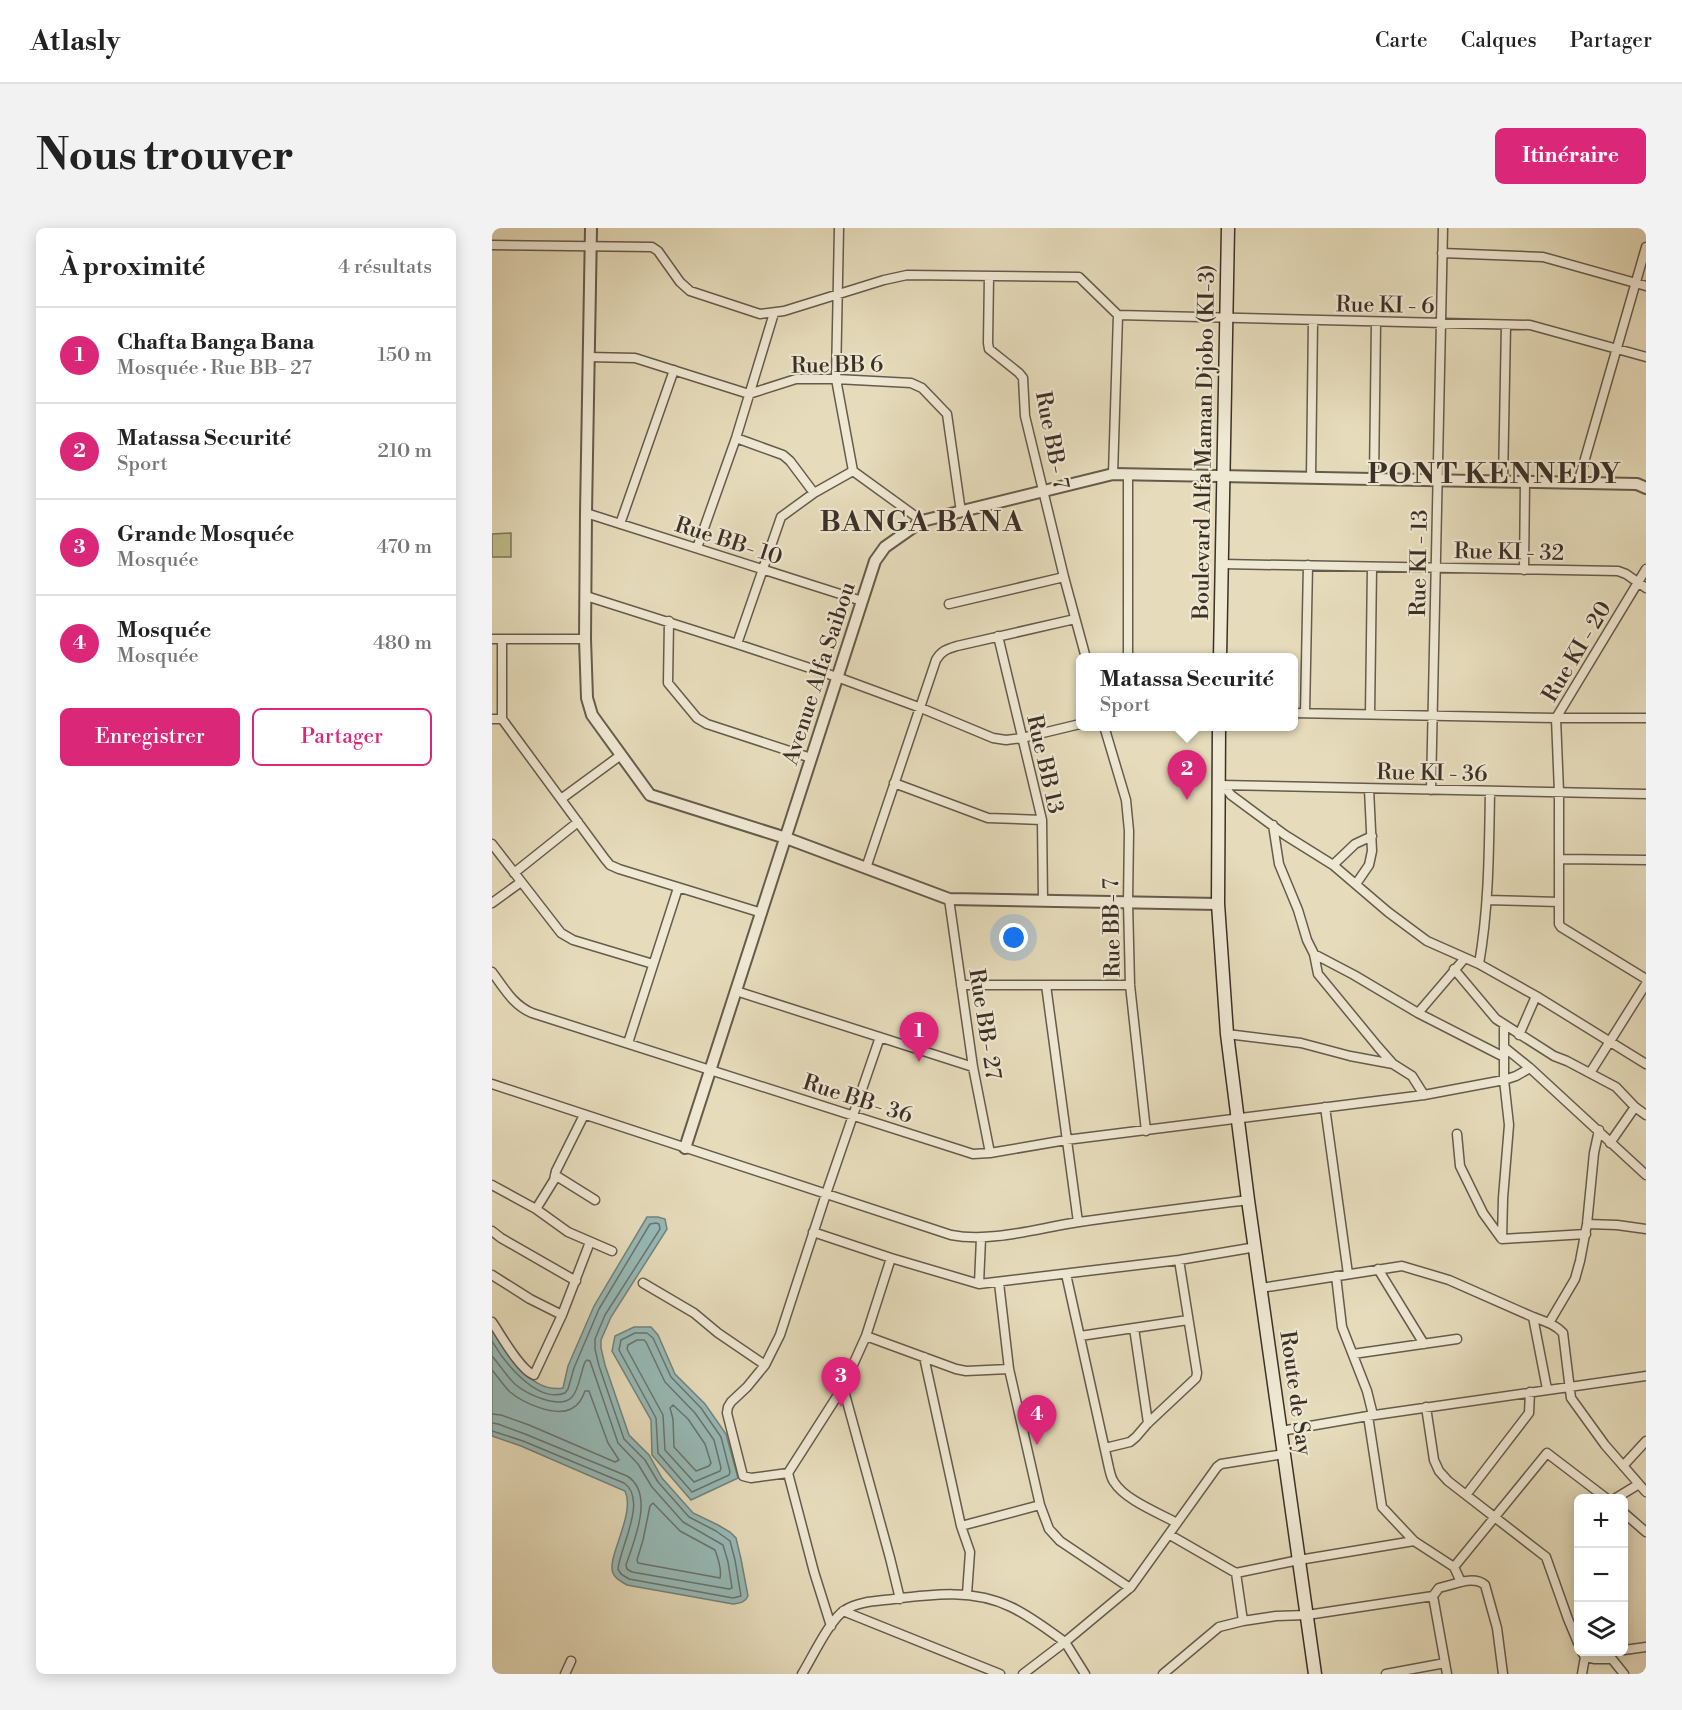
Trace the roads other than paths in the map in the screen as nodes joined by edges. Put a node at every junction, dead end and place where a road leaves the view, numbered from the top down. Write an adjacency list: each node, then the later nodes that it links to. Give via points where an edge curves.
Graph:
1 (591, 228): 6 (street)
2 (839, 228): 12 (street)
3 (1228, 228): 15 (main road, Boulevard Alfa Maman Djobo (KI-3))
4 (1443, 228): 8 (street, Rue KI - 13)
5 (492, 245): 6 (street)
6 (591, 246): 13 (street, via 652,247 690,291 760,314); 21 (street)
7 (1646, 247): 10 (street)
8 (1442, 253): 10 (street, via 1543,257); 18 (street, Rue KI - 13)
9 (989, 276): 12 (street, via 907,275); 14 (street, via 1079,277); 38 (street, Rue BB- 7, via 989,349 1023,378 1025,416)
10 (1636, 283): 11 (street); 20 (street)
11 (1646, 286)
12 (838, 294): 13 (street); 24 (street)
13 (774, 313): 25 (street)
14 (1118, 315): 15 (street, Rue KI - 6); 28 (street)
15 (1226, 318): 16 (street, Rue KI - 6); 30 (main road, Boulevard Alfa Maman Djobo (KI-3))
16 (1313, 320): 17 (street, Rue KI - 6); 31 (street)
17 (1376, 322): 18 (street, Rue KI - 6); 32 (street)
18 (1440, 323): 19 (street, Rue KI - 6); 33 (street, Rue KI - 13)
19 (1506, 325): 20 (street, Rue KI - 6, via 1530,325); 34 (street)
20 (1616, 349): 22 (street, Rue KI - 6); 36 (street)
21 (588, 357): 23 (street, via 635,358); 41 (street)
22 (1646, 357)
23 (674, 370): 25 (street); 43 (street)
24 (836, 379): 25 (street, Rue BB 6, via 789,380); 27 (street); 40 (street, Rue BB 6, via 911,383 943,408 948,414)
25 (750, 394): 26 (street)
26 (736, 438): 39 (street, via 783,455); 44 (street)
27 (853, 471): 39 (street); 42 (street)
28 (1113, 474): 29 (street, Avenue Alfa Saibou); 38 (street, Avenue Alfa Saibou)
29 (1128, 474): 30 (street, Avenue Alfa Saibou); 65 (street)
30 (1224, 476): 31 (street, Avenue Alfa Saibou); 45 (main road, Boulevard Alfa Maman Djobo (KI-3))
31 (1311, 477): 32 (street, Avenue Alfa Saibou)
32 (1374, 479): 33 (street, Avenue Alfa Saibou)
33 (1438, 480): 34 (street, Avenue Alfa Saibou); 48 (street, Rue KI - 13)
34 (1503, 481): 35 (street, Avenue Alfa Saibou)
35 (1525, 482): 36 (street, Avenue Alfa Saibou); 51 (street)
36 (1578, 483): 37 (street, Avenue Alfa Saibou, via 1637,484)
37 (1646, 488)
38 (1044, 491): 40 (street, Avenue Alfa Saibou); 52 (street, Rue BB- 7)
39 (814, 493): 49 (street, via 781,517)
40 (961, 512): 42 (street, Avenue Alfa Saibou)
41 (585, 513): 43 (street, Rue BB- 10); 54 (street)
42 (922, 521): 55 (street, Avenue Alfa Saibou, via 879,554)
43 (620, 524): 44 (street, Rue BB- 10)
44 (697, 548): 49 (street, Rue BB- 10)
45 (1222, 564): 46 (street, Rue KI - 32); 66 (main road, Boulevard Alfa Maman Djobo (KI-3))
46 (1308, 566): 47 (street, Rue KI - 32); 70 (street)
47 (1372, 567): 48 (street, Rue KI - 32); 71 (street)
48 (1436, 568): 51 (street, Rue KI - 32); 72 (street, Rue KI - 13)
49 (762, 569): 55 (street, Rue BB- 10); 63 (street)
50 (1646, 569): 53 (street, Rue KI - 20)
51 (1524, 570): 53 (street, Rue KI - 32, via 1618,571)
52 (1064, 577): 56 (street); 57 (street, Rue BB- 7)
53 (1642, 586): 73 (street, Rue KI - 20)
54 (586, 596): 58 (street); 62 (street)
55 (862, 601): 67 (street, Avenue Alfa Saibou)
56 (949, 604)
57 (1075, 619): 59 (street); 64 (street, Rue BB- 7)
58 (669, 621): 63 (street); 82 (street, via 668,683 697,718)
59 (998, 636): 68 (street, via 939,654); 80 (street, Rue BB 13)
60 (492, 639): 61 (street)
61 (502, 639): 62 (street); 76 (street)
62 (585, 639): 81 (street, via 589,707)
63 (737, 644): 67 (street)
64 (1085, 653)
65 (1128, 653)
66 (1220, 653)
67 (837, 677): 68 (street); 82 (street, Avenue Alfa Saibou)
68 (921, 708): 80 (street, via 993,738); 83 (street)
69 (1298, 713): 70 (street)
70 (1305, 713): 71 (street)
71 (1370, 714): 72 (street)
72 (1433, 716): 73 (street); 86 (street, Rue KI - 13)
73 (1556, 718): 74 (street); 88 (street, Rue KI - 20)
74 (1646, 718)
75 (492, 719): 76 (street)
76 (502, 719): 90 (street)
77 (1076, 725): 80 (street)
78 (1105, 731): 108 (street, Rue BB- 7, via 1126,800)
79 (1219, 731): 84 (main road)
80 (1022, 738): 91 (street, Rue BB 13)
81 (621, 754): 90 (street); 95 (street, via 650,795)
82 (811, 758): 95 (street, Avenue Alfa Saibou)
83 (894, 783): 91 (street, via 988,818); 100 (street)
84 (1220, 785): 85 (street, Rue KI - 36); 93 (street); 111 (main road)
85 (1369, 789): 86 (street, Rue KI - 36); 94 (street)
86 (1431, 790): 87 (street, Rue KI - 36)
87 (1490, 791): 88 (street, Rue KI - 36); 106 (street)
88 (1559, 792): 89 (street, Rue KI - 36); 97 (street, Rue KI - 20)
89 (1646, 794)
90 (561, 799): 92 (street)
91 (1042, 819): 107 (street, Rue BB 13)
92 (578, 822): 101 (street); 104 (street, via 610,865)
93 (1273, 825): 99 (street); 113 (street, via 1279,864)
94 (1372, 836): 99 (street, via 1355,844); 103 (street, via 1369,865)
95 (786, 838): 100 (street); 112 (street, Avenue Alfa Saibou)
96 (492, 844): 101 (street)
97 (1560, 859): 98 (street); 109 (street, Rue KI - 20)
98 (1646, 860)
99 (1333, 865): 103 (street)
100 (866, 868): 105 (street)
101 (514, 873): 102 (street)
102 (521, 882): 110 (street); 115 (street, via 567,937)
103 (1356, 884): 114 (street, via 1427,941)
104 (678, 888): 112 (street); 115 (street)
105 (949, 899): 107 (street); 121 (street, Rue BB- 27)
106 (1487, 900): 109 (street); 116 (street)
107 (1043, 901): 108 (street)
108 (1128, 902): 111 (street); 123 (street, Rue BB- 7)
109 (1559, 902): 119 (street, Rue KI - 20, via 1561,927)
110 (492, 903)
111 (1218, 904): 128 (main road)
112 (762, 913): 124 (street, Avenue Alfa Saibou)
113 (1314, 954): 126 (street); 134 (street, via 1318,974)
114 (1465, 958): 116 (street); 117 (street)
115 (653, 964): 132 (street)
116 (1479, 964): 125 (street)
117 (1454, 969): 126 (street); 127 (street)
118 (492, 972): 132 (street, Rue BB- 36, via 524,1010)
119 (1646, 979)
120 (1646, 984): 131 (street)
121 (961, 985): 122 (street); 136 (street, Rue BB- 27)
122 (1046, 985): 123 (street); 152 (street)
123 (1130, 986): 150 (street, Rue BB- 7)
124 (736, 991): 130 (street); 138 (street, Avenue Alfa Saibou)
125 (1536, 996): 129 (street); 131 (street)
126 (1419, 1013): 133 (street)
127 (1504, 1025): 129 (street); 133 (street)
128 (1227, 1034): 134 (street, via 1301,1044); 148 (main road)
129 (1518, 1035): 139 (street)
130 (880, 1037): 136 (street); 146 (street)
131 (1609, 1041): 135 (street); 139 (street)
132 (628, 1043): 138 (street, Rue BB- 36)
133 (1504, 1052): 137 (street); 140 (street)
134 (1393, 1064): 142 (street, via 1412,1076)
135 (1646, 1064)
136 (973, 1067): 155 (street, Rue BB- 27)
137 (1530, 1068): 140 (street, Rue BB- 36); 149 (street)
138 (711, 1069): 146 (street, Rue BB- 36); 154 (street, Avenue Alfa Saibou)
139 (1590, 1073): 144 (street, via 1616,1087)
140 (1504, 1080): 142 (street, Rue BB- 36); 170 (street, via 1509,1125)
141 (492, 1084): 145 (street)
142 (1424, 1095): 143 (street, Rue BB- 36)
143 (1325, 1107): 148 (street, Rue BB- 36); 178 (street)
144 (1635, 1107): 147 (street); 153 (street)
145 (584, 1114): 154 (street); 156 (street)
146 (854, 1115): 155 (street, Rue BB- 36, via 964,1152); 159 (street)
147 (1646, 1115)
148 (1238, 1118): 150 (street, Rue BB- 36); 161 (main road, Route de Say)
149 (1599, 1130): 153 (street); 164 (street)
150 (1146, 1131): 152 (street, Rue BB- 36)
151 (1457, 1134): 170 (street, via 1460,1166 1483,1213)
152 (1066, 1140): 155 (street, Rue BB- 36); 163 (street)
153 (1610, 1143): 157 (street)
154 (685, 1148): 159 (street)
155 (990, 1154)
156 (555, 1175): 160 (street); 162 (street)
157 (1646, 1175)
158 (492, 1185): 162 (street)
159 (826, 1194): 167 (street); 169 (street, via 951,1234)
160 (595, 1200)
161 (1248, 1200): 163 (street); 172 (main road, Route de Say)
162 (536, 1209): 171 (street)
163 (1078, 1222): 169 (street)
164 (1587, 1224): 165 (street); 168 (street)
165 (1646, 1229)
166 (492, 1231): 181 (street)
167 (813, 1232): 174 (street); 198 (street, via 780,1335)
168 (1586, 1234): 170 (street); 190 (street, via 1575,1279)
169 (981, 1238): 184 (street)
170 (1502, 1239)
171 (590, 1242): 173 (street); 181 (street)
172 (1256, 1247): 175 (street); 185 (main road, Route de Say)
173 (612, 1251)
174 (891, 1258): 184 (street); 192 (street)
175 (1179, 1260): 177 (street); 188 (street)
176 (1378, 1269): 178 (street); 187 (street, via 1402,1266 1449,1280); 195 (street)
177 (1066, 1274): 183 (street); 193 (street)
178 (1348, 1274): 180 (street)
179 (492, 1275): 186 (street)
180 (1336, 1276): 185 (street); 196 (street, via 1342,1327)
181 (576, 1281): 186 (street)
182 (643, 1283): 198 (street)
183 (999, 1283): 184 (street); 199 (street)
184 (979, 1284)
185 (1261, 1288): 208 (main road, Route de Say)
186 (562, 1315): 189 (street, via 533,1375)
187 (1533, 1317): 190 (street); 203 (street)
188 (1188, 1320): 191 (street); 207 (street, via 1196,1378)
189 (492, 1322)
190 (1549, 1323): 201 (street, via 1563,1332)
191 (1134, 1328): 193 (street); 207 (street)
192 (866, 1336): 197 (street); 202 (street)
193 (1080, 1336): 210 (street)
194 (1457, 1339): 195 (street)
195 (1424, 1344): 196 (street)
196 (1353, 1354): 206 (street, via 1367,1390)
197 (924, 1358): 199 (street, via 966,1371); 222 (street)
198 (765, 1365): 213 (street, via 731,1402 727,1413 743,1476)
199 (1009, 1369): 218 (street)
200 (1644, 1378): 201 (street)
201 (1569, 1386): 203 (street); 212 (street, via 1575,1405)
202 (843, 1387): 213 (street); 233 (street)
203 (1547, 1389): 204 (street)
204 (1530, 1392): 205 (street); 217 (street, via 1529,1413)
205 (1426, 1407): 206 (street); 217 (street, via 1434,1460 1448,1481)
206 (1370, 1416): 208 (street); 225 (street, via 1382,1507)
207 (1148, 1423): 210 (street, via 1130,1442)
208 (1281, 1431): 211 (main road, Route de Say)
209 (1646, 1441): 212 (street)
210 (1105, 1448): 221 (street, via 1113,1481 1122,1491)
211 (1284, 1455): 221 (street, via 1221,1464); 226 (main road, Route de Say)
212 (1623, 1466): 214 (street)
213 (788, 1473): 237 (street)
214 (1643, 1486): 216 (street)
215 (1601, 1494): 219 (street, via 1547,1453)
216 (1625, 1494)
217 (1466, 1495): 219 (street)
218 (1040, 1505): 222 (street); 230 (street, via 1049,1529 1060,1541)
219 (1494, 1517): 227 (street); 238 (street, via 1546,1557)
220 (1628, 1517): 223 (street)
221 (1178, 1523): 224 (street)
222 (961, 1526): 231 (street, via 970,1552)
223 (1646, 1532)
224 (1170, 1535): 228 (street); 230 (street)
225 (1414, 1541): 226 (street); 227 (street)
226 (1299, 1560): 228 (street); 235 (main road, Route de Say)
227 (1454, 1567): 229 (street)
228 (1236, 1573): 236 (street)
229 (1461, 1582): 232 (street, via 1439,1588); 258 (street, via 1485,1585 1497,1628)
230 (1130, 1588): 239 (street)
231 (968, 1594): 233 (street); 239 (street, via 1009,1606)
232 (1433, 1596): 235 (street); 247 (street)
233 (900, 1599): 234 (street, via 860,1604)
234 (843, 1611): 237 (street); 251 (street)
235 (1307, 1616): 236 (street); 254 (main road, Route de Say)
236 (1243, 1621): 248 (street, via 1220,1627)
237 (831, 1626): 250 (street)
238 (1574, 1633)
239 (1065, 1642): 252 (street); 253 (street)
240 (1646, 1647): 241 (street)
241 (1628, 1650)
242 (1584, 1656): 259 (street)
243 (1588, 1656): 245 (street)
244 (1616, 1656): 245 (street)
245 (1612, 1659): 260 (street)
246 (571, 1661): 249 (street)
247 (1445, 1663): 256 (street); 257 (street)
248 (1166, 1673)
249 (564, 1674)
250 (802, 1674)
251 (1000, 1674)
252 (1023, 1674)
253 (1085, 1674)
254 (1315, 1674)
255 (1386, 1674): 256 (street)
256 (1391, 1674)
257 (1447, 1674)
258 (1503, 1674)
259 (1582, 1674)
260 (1624, 1674)

